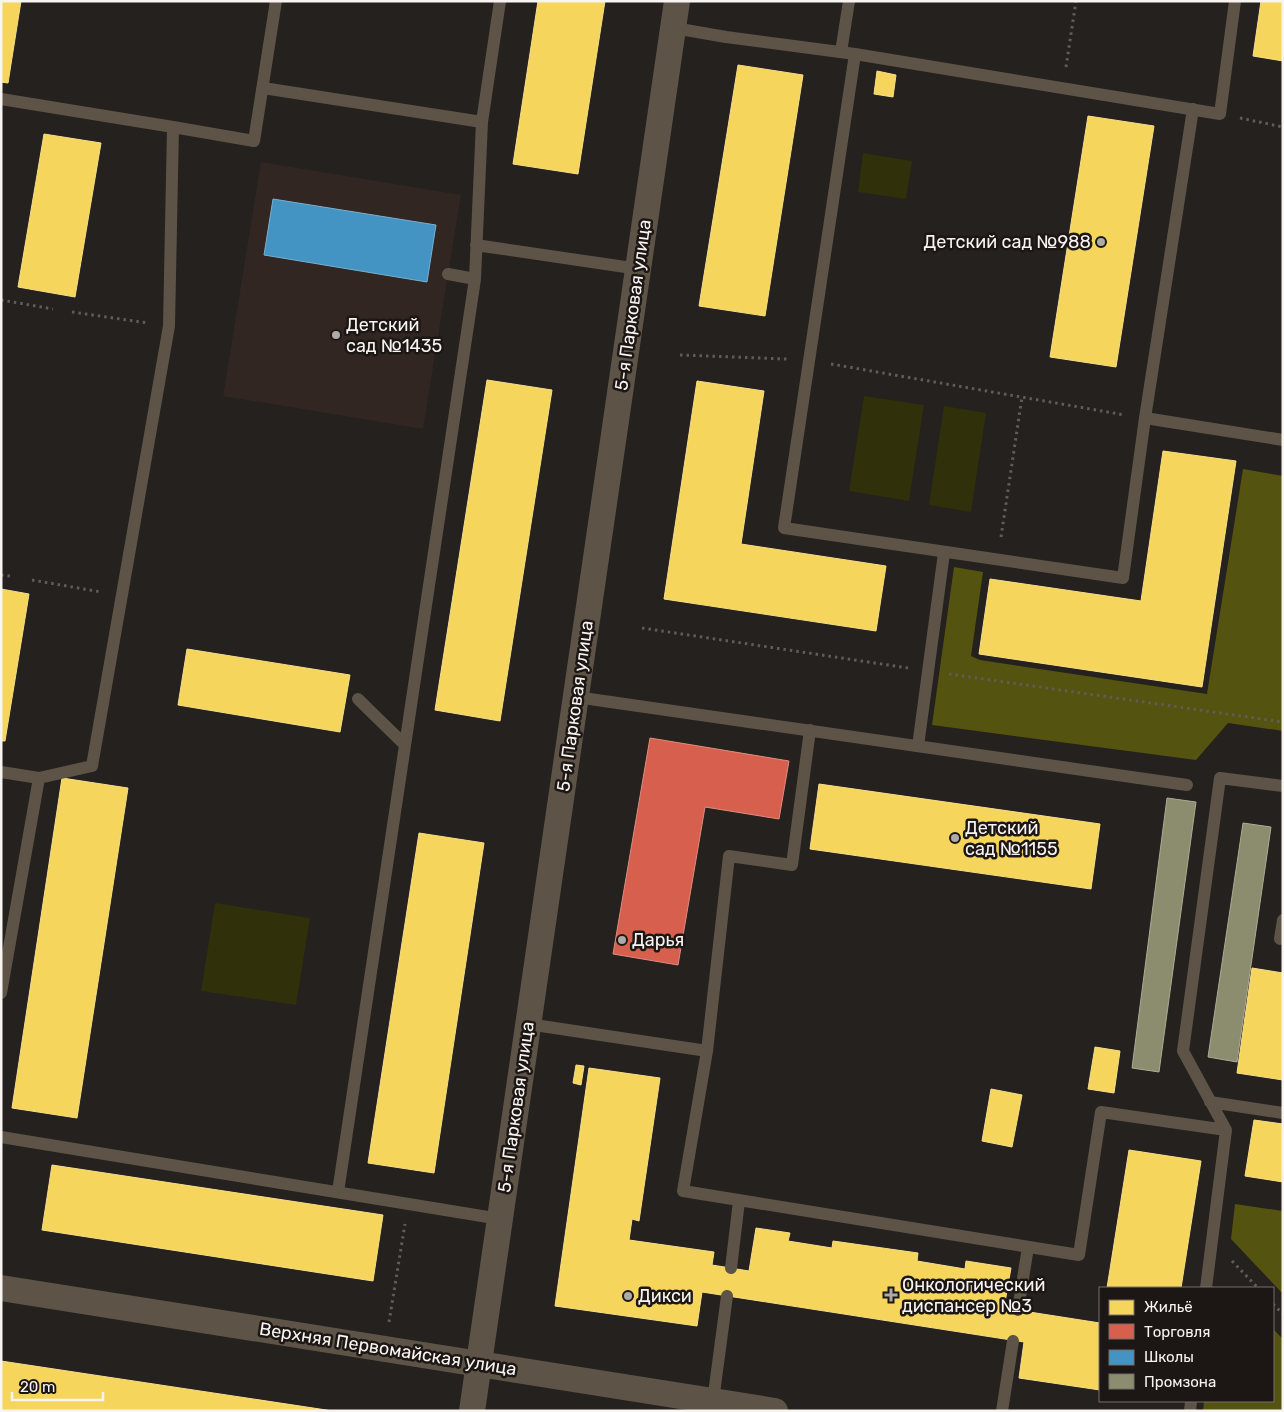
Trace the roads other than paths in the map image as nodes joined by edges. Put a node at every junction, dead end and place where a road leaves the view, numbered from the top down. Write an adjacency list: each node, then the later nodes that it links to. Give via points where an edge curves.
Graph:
1 (276, 1): 9 (lane)
2 (500, 1): 12 (lane)
3 (678, 1): 6 (street, 5-я Парковая улица)
4 (848, 1): 7 (lane)
5 (1235, 1): 11 (lane, via 1220,114)
6 (674, 28): 7 (lane); 15 (street, 5-я Парковая улица)
7 (841, 52): 8 (lane)
8 (855, 54): 11 (lane); 20 (lane, via 784,528)
9 (263, 88): 12 (lane); 13 (lane, via 254,141)
10 (1, 99): 13 (lane)
11 (1193, 109): 18 (lane)
12 (482, 122): 14 (lane)
13 (173, 127): 27 (lane, via 168,326 92,766)
14 (476, 245): 15 (lane); 17 (lane)
15 (638, 269): 21 (street, 5-я Парковая улица)
16 (448, 274): 17 (lane)
17 (475, 279): 24 (lane)
18 (1146, 418): 19 (lane); 20 (lane, via 1123,578)
19 (1283, 440)
20 (944, 553): 25 (lane)
21 (576, 697): 23 (lane); 33 (street, 5-я Парковая улица)
22 (358, 699): 24 (lane)
23 (810, 730): 25 (lane); 34 (lane, via 792,865 729,856)
24 (405, 745): 39 (lane)
25 (918, 746): 28 (lane)
26 (1, 772): 27 (lane)
27 (39, 778): 32 (lane)
28 (1187, 785)
29 (1283, 786): 35 (lane, via 1220,778 1183,1051)
30 (1283, 920): 31 (lane)
31 (1280, 939)
32 (1, 993)
33 (528, 1024): 34 (lane); 41 (street, 5-я Парковая улица)
34 (707, 1051): 40 (lane, via 683,1191)
35 (1210, 1102): 36 (lane); 37 (lane)
36 (1283, 1113)
37 (1226, 1130): 42 (lane, via 1100,1112 1079,1255); 44 (lane)
38 (1, 1137): 39 (lane)
39 (338, 1192): 41 (lane)
40 (739, 1201): 42 (lane); 43 (lane)
41 (500, 1220): 49 (street, 5-я Парковая улица)
42 (1028, 1247): 47 (lane)
43 (731, 1268)
44 (1206, 1287)
45 (1, 1288): 49 (street, Верхняя Первомайская улица)
46 (727, 1296): 50 (lane)
47 (1018, 1310)
48 (1013, 1341): 53 (lane)
49 (479, 1363): 50 (street, Верхняя Первомайская улица); 51 (street, 5-я Парковая улица)
50 (714, 1401): 52 (street, Верхняя Первомайская улица)
51 (472, 1411)
52 (775, 1411)
53 (1002, 1411)

